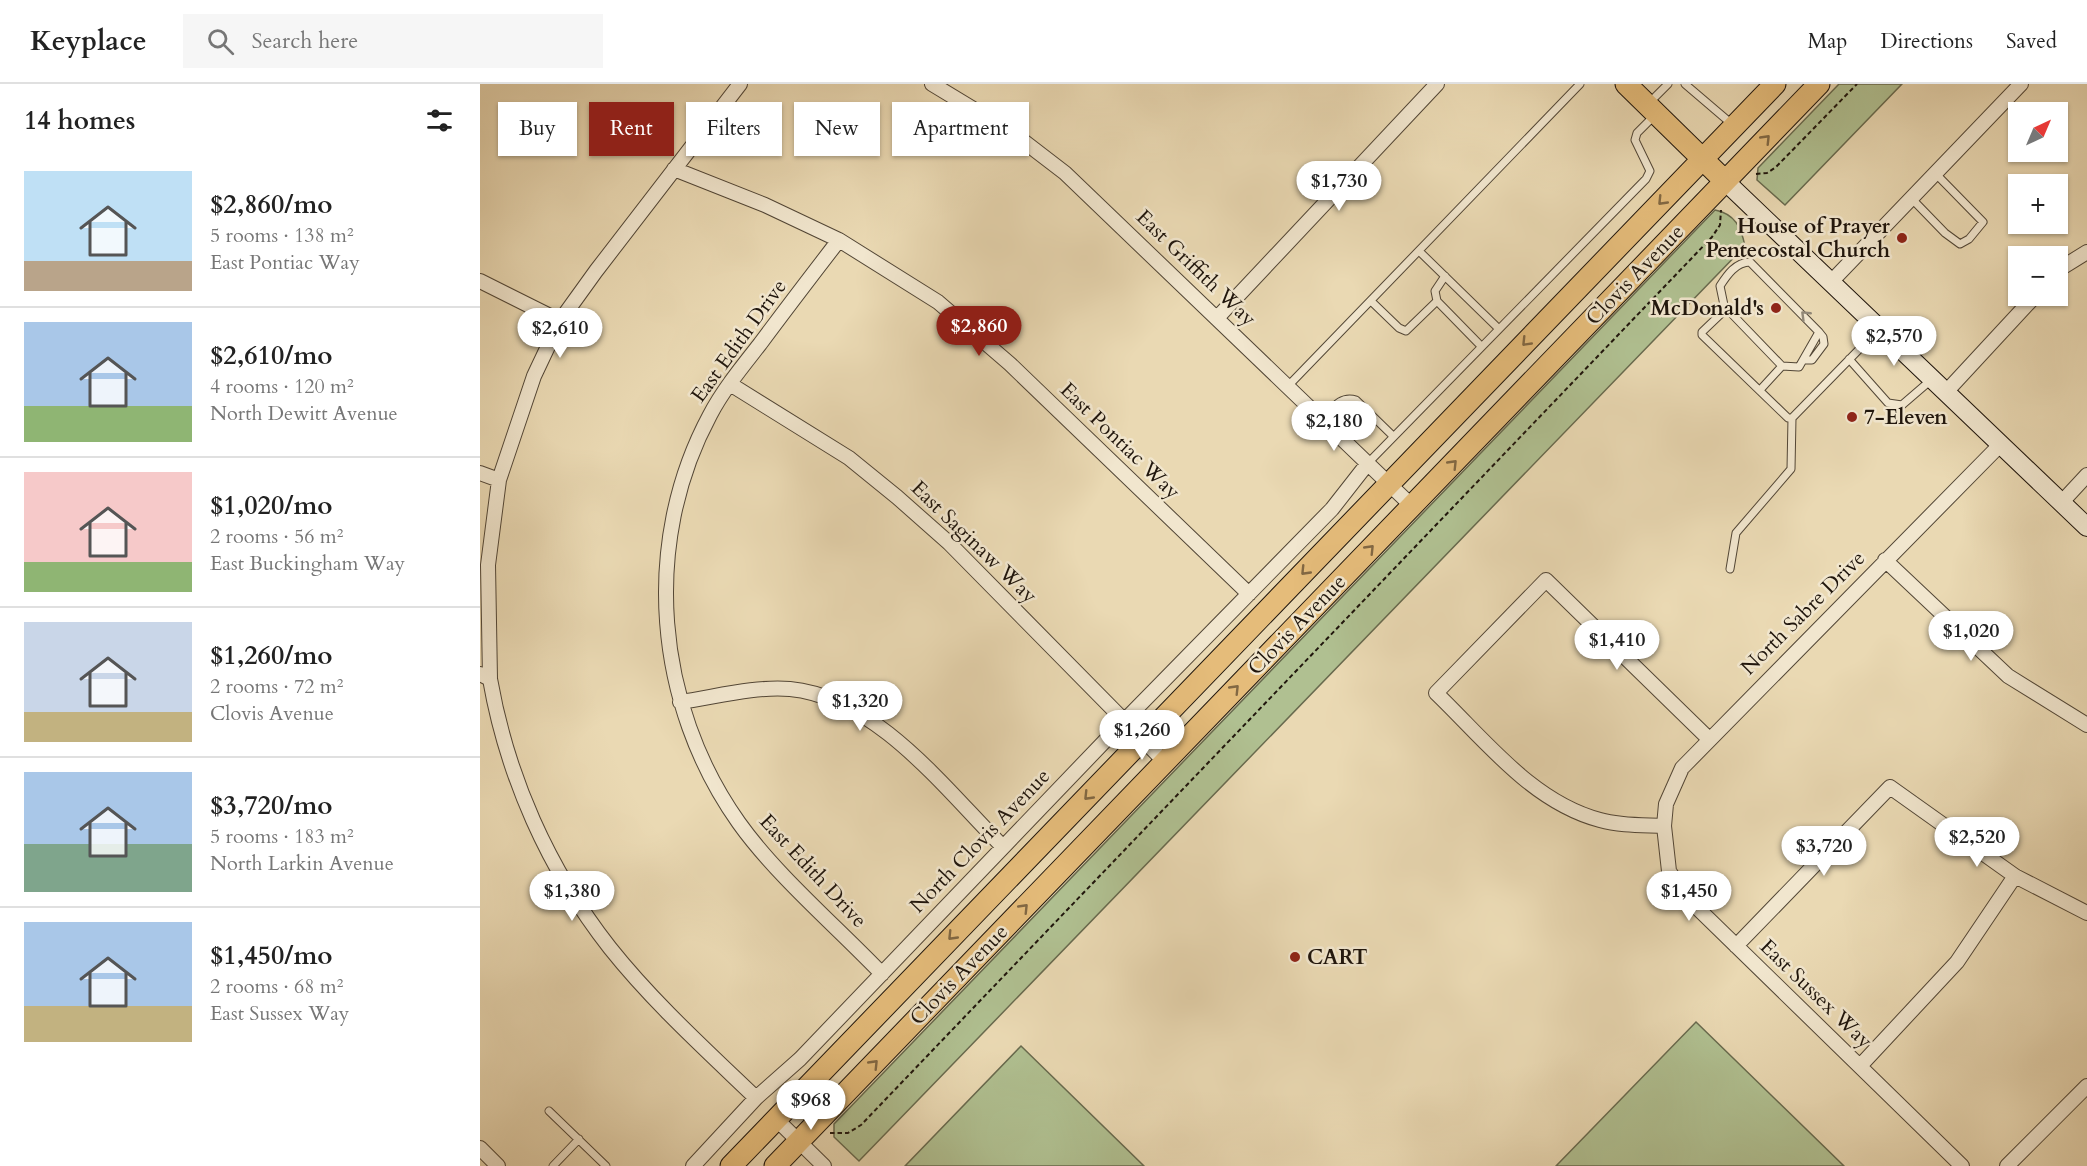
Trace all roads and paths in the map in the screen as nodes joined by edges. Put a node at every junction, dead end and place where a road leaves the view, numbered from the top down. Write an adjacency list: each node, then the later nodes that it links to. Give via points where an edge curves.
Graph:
1 (740, 84): 15 (street)
2 (932, 84): 30 (street, East Griffith Way, via 1012,133 1065,173)
3 (1437, 84): 30 (street)
4 (1580, 84): 20 (lane)
5 (1626, 84): 12 (main road)
6 (1668, 84): 12 (lane)
7 (1684, 84): 13 (lane)
8 (1775, 84): 13 (main road, Clovis Avenue)
9 (1819, 84): 17 (main road, Clovis Avenue, one-way to 9)
10 (1857, 84): 17 (path, via 1776,167)
11 (2021, 84): 16 (street)
12 (1652, 109): 14 (main road); 32 (lane, via 1635,140 1650,171 1646,179)
13 (1735, 126): 14 (main road, Clovis Avenue)
14 (1702, 159): 17 (main road); 50 (main road, Clovis Avenue, one-way to 50)
15 (674, 169): 19 (street, East Pontiac Way); 31 (street)
16 (1936, 174): 18 (street); 18 (lane, via 1983,222 1969,239 1960,244)
17 (1731, 187): 25 (main road); 52 (main road, Clovis Avenue, one-way to 17); 76 (path, via 1721,209 1720,225 1712,237 1188,786 861,1125 848,1133 831,1132)
18 (1912, 199): 25 (street)
19 (839, 240): 38 (street, East Edith Drive); 56 (street, East Pontiac Way, via 908,281 974,330)
20 (1419, 251): 23 (lane); 26 (lane)
21 (2087, 252): 22 (street)
22 (2068, 264)
23 (1445, 276): 27 (lane, via 1436,291); 32 (lane)
24 (480, 281): 31 (street)
25 (1831, 282): 33 (main road)
26 (1371, 301): 27 (lane, via 1406,331); 39 (lane)
27 (1437, 301): 34 (lane)
28 (2026, 306): 41 (street)
29 (1725, 310): 36 (lane); 36 (lane, one-way to 29, via 1799,367 1819,332 1750,262 1734,268 1720,286); 40 (lane, via 1702,335)
30 (1217, 318): 39 (street, East Griffith Way)
31 (560, 321): 49 (street, via 534,376)
32 (1499, 328): 34 (lane)
33 (1879, 328): 35 (lane); 37 (main road)
34 (1481, 346): 44 (lane)
35 (1849, 359): 37 (lane, via 1888,404 1902,405); 42 (lane)
36 (1782, 366): 40 (lane)
37 (1932, 379): 41 (main road)
38 (730, 384): 58 (street, East Edith Drive, via 694,449 678,493 667,542 667,632); 59 (street, East Saginaw Way, via 849,458 897,497 949,543)
39 (1288, 386): 43 (street, East Griffith Way)
40 (1760, 390): 42 (lane)
41 (1946, 392): 45 (main road)
42 (1792, 418): 55 (lane, via 1791,469 1736,533)
43 (1322, 419): 44 (lane, via 1348,398 1356,400); 46 (street, East Griffith Way)
44 (1393, 436): 46 (lane)
45 (2000, 446): 51 (main road); 54 (street, North Sabre Drive)
46 (1368, 462): 50 (street, East Griffith Way); 56 (street, North Clovis Avenue, via 1332,509)
47 (480, 473): 49 (street)
48 (2087, 475): 51 (street)
49 (499, 480): 57 (street, via 488,565)
50 (1390, 484): 52 (street, East Griffith Way); 61 (main road, Clovis Avenue, one-way to 61)
51 (2061, 503): 53 (main road)
52 (1412, 506): 63 (main road, Clovis Avenue, one-way to 52)
53 (2087, 526)
54 (1885, 560): 60 (street, via 2008,676); 62 (street, North Sabre Drive)
55 (1730, 569)
56 (1249, 594): 59 (street, North Clovis Avenue)
57 (485, 677): 72 (street, via 520,790 546,848 576,900 640,983)
58 (680, 702): 65 (street, via 790,689 850,708 882,727); 69 (street, East Edith Drive, via 704,766 740,823 758,847)
59 (1125, 720): 61 (street, East Saginaw Way); 65 (street, North Clovis Avenue)
60 (2087, 725)
61 (1143, 739): 63 (street, East Saginaw Way); 74 (main road, Clovis Avenue, one-way to 74)
62 (1709, 739): 64 (street, North Sabre Drive, via 1673,784); 64 (street, via 1546,580 1436,693 1536,790 1558,804 1602,821)
63 (1165, 762): 76 (main road, Clovis Avenue, one-way to 63)
64 (1664, 826): 68 (street, East Sussex Way, via 1665,856 1676,885)
65 (1003, 848): 69 (street, North Clovis Avenue)
66 (2015, 876): 67 (street); 68 (street, via 1890,787); 70 (street, via 1957,962)
67 (2087, 913)
68 (1736, 946): 70 (street, East Sussex Way)
69 (882, 974): 72 (street, North Clovis Avenue, via 800,1059)
70 (1860, 1066): 85 (street, East Sussex Way)
71 (2087, 1086): 86 (street)
72 (756, 1098): 81 (street, North Clovis Avenue)
73 (549, 1111): 75 (lane)
74 (776, 1119): 76 (street); 82 (main road, Clovis Avenue)
75 (579, 1139): 79 (lane); 80 (lane)
76 (805, 1147): 83 (main road, Clovis Avenue); 84 (street)
77 (480, 1148): 78 (street)
78 (498, 1166)
79 (553, 1166)
80 (606, 1166)
81 (693, 1166)
82 (731, 1166)
83 (775, 1166)
84 (824, 1166)
85 (1962, 1166)
86 (2007, 1166)

